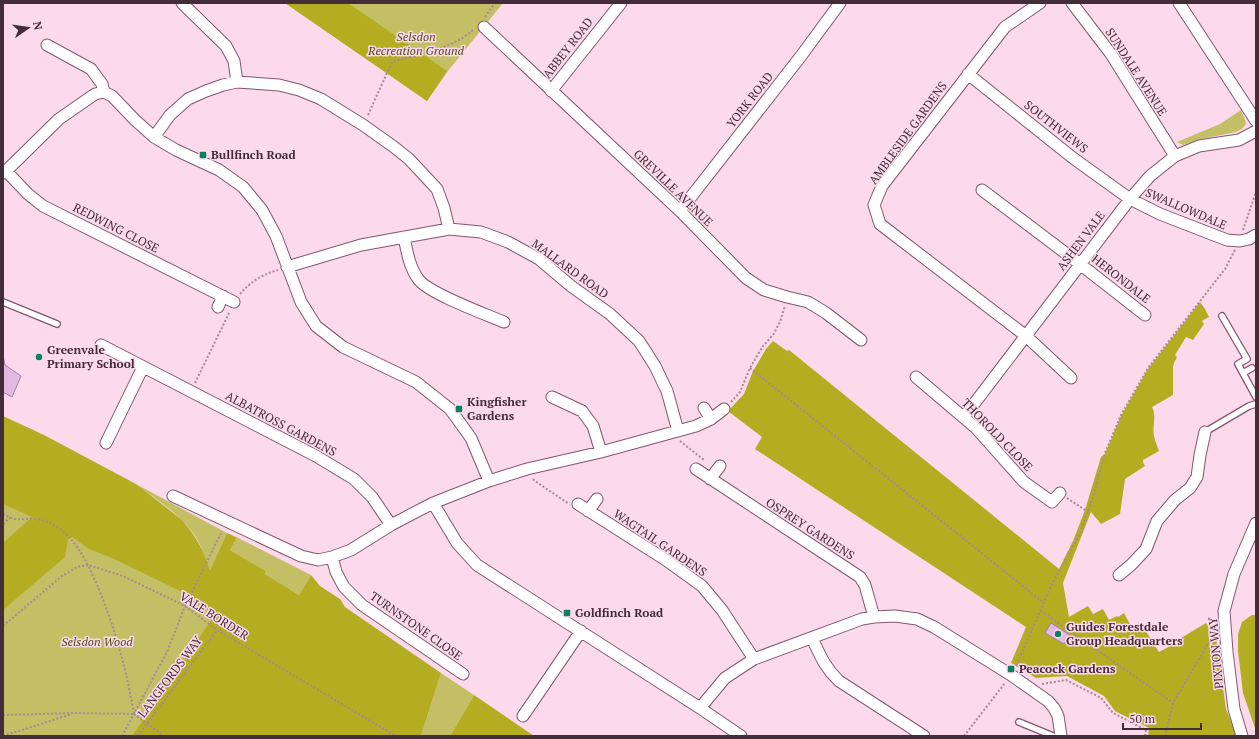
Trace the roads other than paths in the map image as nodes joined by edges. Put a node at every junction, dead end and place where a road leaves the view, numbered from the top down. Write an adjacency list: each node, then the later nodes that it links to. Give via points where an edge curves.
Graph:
1 (182, 3): 10 (street, via 226,46 234,61)
2 (621, 3): 11 (street, ABBEY ROAD)
3 (840, 3): 20 (street, YORK ROAD)
4 (1040, 3): 9 (street, AMBLESIDE GARDENS, via 1005,27)
5 (1072, 3): 16 (street, SUNDALE AVENUE, via 1111,54)
6 (1179, 3): 13 (street)
7 (482, 25): 11 (street, GREVILLE AVENUE)
8 (46, 45): 12 (street, via 91,69 102,84)
9 (968, 74): 19 (street, SOUTHVIEWS, via 1073,158); 34 (street, AMBLESIDE GARDENS, via 882,186 874,205 880,224)
10 (237, 82): 15 (street, via 188,99 170,115); 21 (street, via 279,85 299,90 321,99 363,125 414,164 437,189)
11 (551, 91): 20 (street, GREVILLE AVENUE)
12 (104, 92): 15 (street, via 112,96); 17 (street, via 95,94 59,119)
13 (1256, 121)
14 (1256, 131): 16 (street, ASHEN VALE, via 1239,140 1199,146)
15 (154, 137): 25 (street, via 219,170 243,187 262,210 276,236)
16 (1175, 156): 19 (street, ASHEN VALE, via 1150,176)
17 (5, 172): 26 (street, REDWING CLOSE, via 43,206)
18 (982, 190): 24 (street, HERONDALE)
19 (1130, 199): 22 (street, SWALLOWDALE, via 1160,214 1227,240 1240,241); 24 (street, ASHEN VALE)
20 (680, 211): 35 (street, GREVILLE AVENUE, via 746,278 764,290 808,302)
21 (449, 229): 23 (street, MALLARD ROAD); 49 (street, MALLARD ROAD, via 481,232 508,242 539,259 610,314 639,341 655,366 667,391)
22 (1256, 235)
23 (404, 237): 25 (street, MALLARD ROAD, via 361,245); 32 (street, via 412,268 420,281 437,292)
24 (1080, 264): 30 (street, HERONDALE); 34 (street, ASHEN VALE)
25 (286, 267): 56 (street, via 300,302 316,326 343,347 416,382 450,409 471,438)
26 (224, 296): 28 (street, REDWING CLOSE); 29 (street)
27 (3, 302): 33 (lane)
28 (234, 302)
29 (218, 307)
30 (1145, 315)
31 (1222, 316): 39 (lane, via 1247,359 1238,364)
32 (504, 322)
33 (57, 324)
34 (1026, 336): 41 (street, AMBLESIDE GARDENS); 47 (street, ASHEN VALE)
35 (861, 340)
36 (101, 345): 37 (street, ALBATROSS GARDENS)
37 (143, 367): 51 (street); 64 (street, ALBATROSS GARDENS, via 316,456 354,479 372,497)
38 (1252, 368): 39 (lane)
39 (1243, 373): 43 (lane)
40 (916, 377): 47 (street, THOROLD CLOSE)
41 (1071, 378)
42 (552, 397): 52 (street, via 565,398 582,411 593,426)
43 (1256, 397)
44 (1256, 404): 50 (lane)
45 (704, 408): 48 (street)
46 (724, 408): 48 (street)
47 (964, 418): 57 (street, THOROLD CLOSE, via 1024,482 1052,502)
48 (711, 419): 49 (street)
49 (673, 432): 52 (street)
50 (1205, 432): 66 (street, via 1197,477 1190,488 1156,521 1146,549)
51 (106, 443)
52 (601, 452): 56 (street, via 527,469)
53 (720, 466): 55 (street)
54 (696, 469): 55 (street, OSPREY GARDENS)
55 (710, 479): 67 (street, OSPREY GARDENS, via 860,577 865,585)
56 (489, 481): 60 (street)
57 (1060, 493)
58 (173, 496): 65 (street, via 302,556 318,560)
59 (597, 499): 62 (street)
60 (433, 503): 64 (street); 68 (street, via 457,543 477,564)
61 (578, 504): 62 (street, WAGTAIL GARDENS)
62 (588, 511): 70 (street, WAGTAIL GARDENS, via 702,586 722,610)
63 (1256, 523): 79 (street, PIXTON WAY, via 1234,574 1224,611 1234,709)
64 (391, 525): 65 (street, via 351,550)
65 (332, 557): 71 (street, TURNSTONE CLOSE, via 344,587 362,605)
66 (1119, 576)
67 (874, 617): 69 (street); 78 (street, via 917,619 934,626 1048,701 1058,716)
68 (581, 631): 72 (street); 73 (street)
69 (812, 638): 70 (street); 76 (street, via 825,665 839,681)
70 (754, 659): 72 (street, via 725,678)
71 (463, 674)
72 (700, 708): 75 (street)
73 (523, 716)
74 (1019, 722): 77 (lane)
75 (741, 736)
76 (924, 736)
77 (1053, 736)
78 (1061, 736)
79 (1242, 736)

